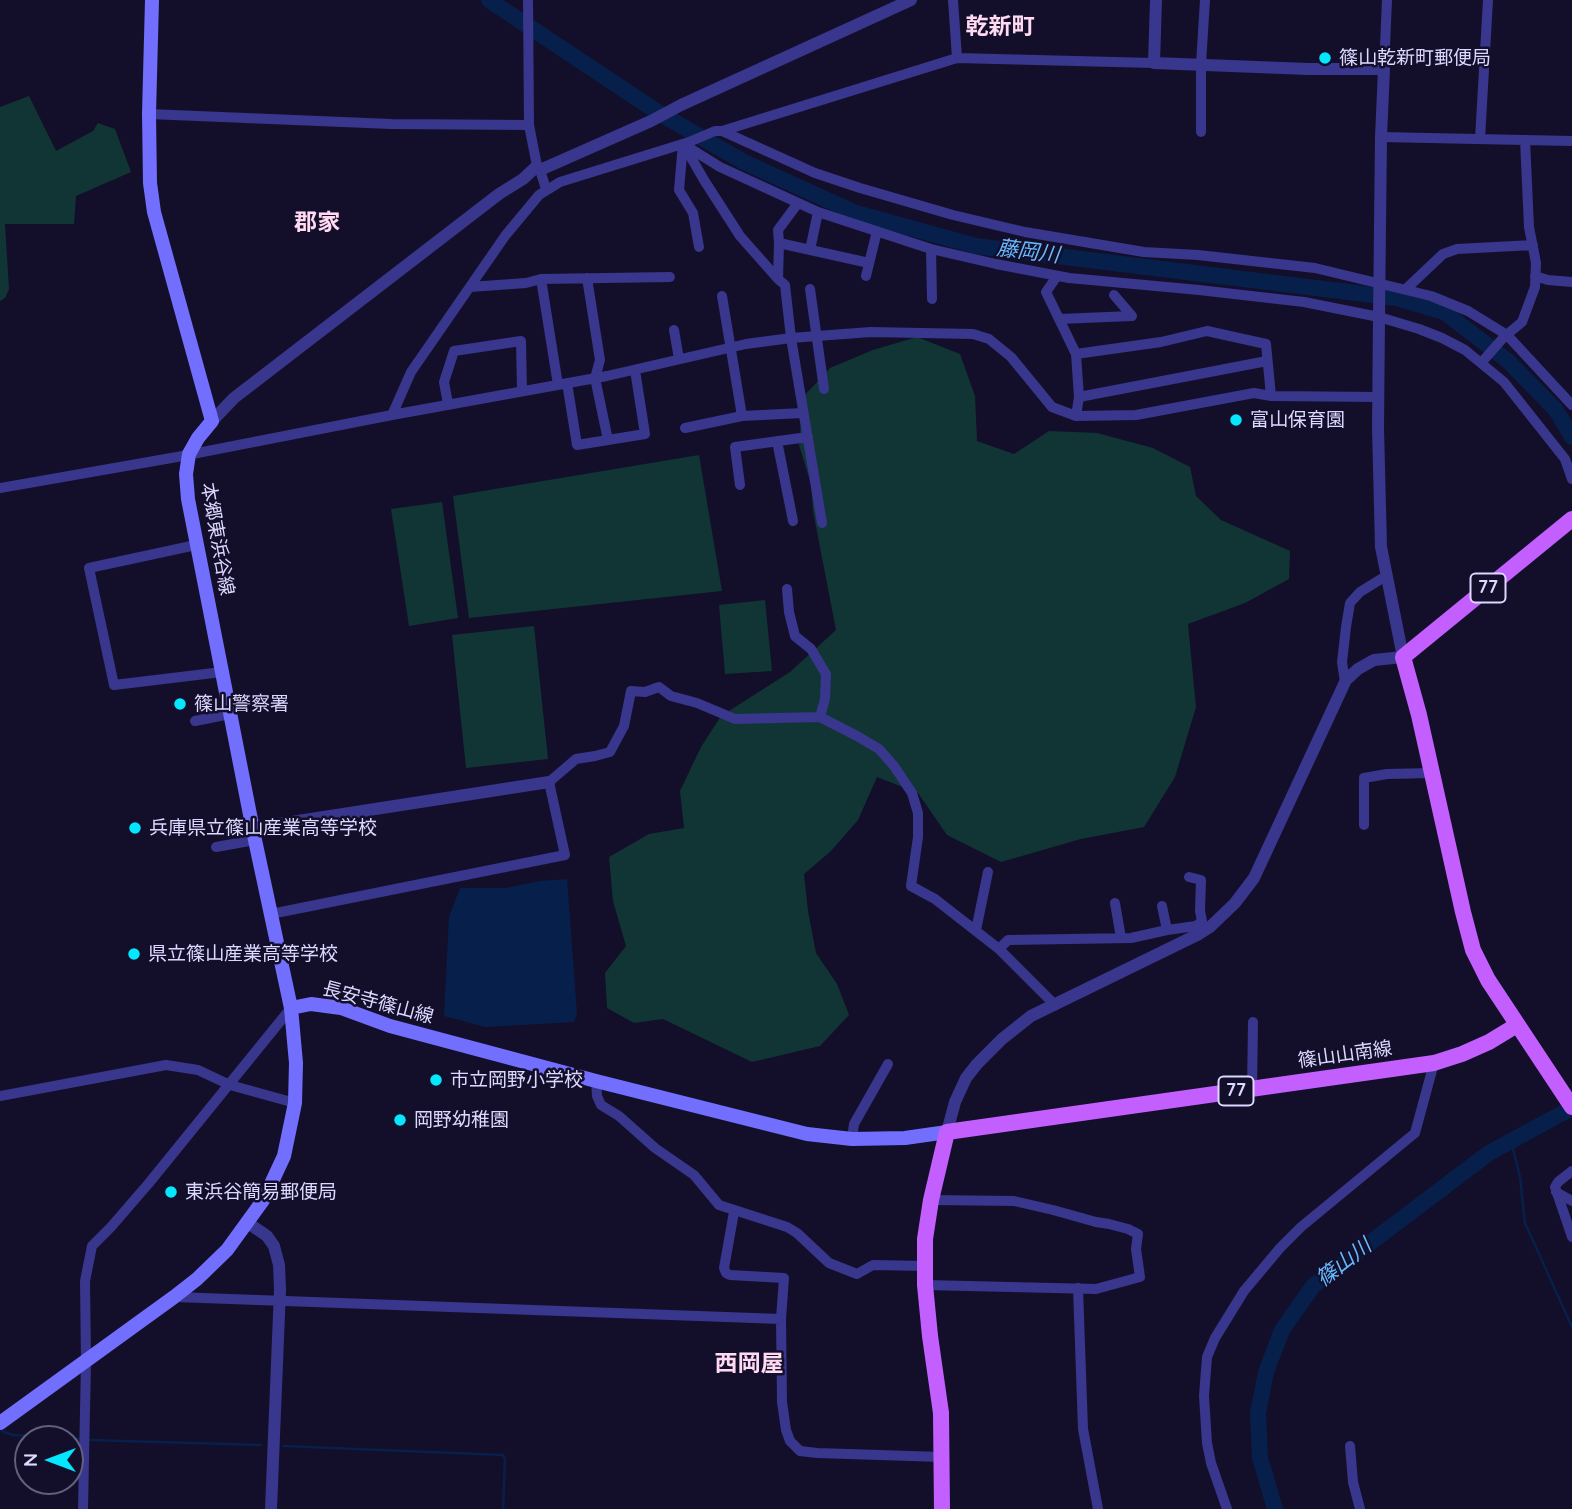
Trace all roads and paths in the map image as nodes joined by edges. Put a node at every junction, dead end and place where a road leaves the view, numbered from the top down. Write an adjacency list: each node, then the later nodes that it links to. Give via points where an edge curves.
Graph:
1 (152, 0): 13 (main road)
2 (911, 0): 22 (street)
3 (953, 0): 9 (street)
4 (1156, 0): 10 (street)
5 (1205, 0): 11 (street)
6 (1387, 0): 12 (street)
7 (1488, 0): 18 (street)
8 (528, 1): 14 (street)
9 (957, 58): 10 (street); 15 (street)
10 (1154, 63): 11 (street)
11 (1201, 64): 12 (street); 16 (street)
12 (1384, 69): 17 (street)
13 (149, 114): 14 (street); 73 (main road, via 154,212)
14 (529, 125): 22 (street)
15 (719, 131): 21 (street); 41 (street, via 860,188 1025,232 1144,252 1315,268)
16 (1201, 132)
17 (1381, 137): 18 (street); 41 (street)
18 (1480, 139): 19 (street)
19 (1525, 139): 20 (street); 28 (street)
20 (1572, 141)
21 (686, 143): 23 (street, via 560,181); 24 (street, via 720,167); 29 (street, via 679,190 693,213); 39 (street, via 740,236)
22 (539, 168): 23 (street); 73 (street, via 234,398)
23 (547, 189): 42 (street, via 505,236)
24 (797, 203): 25 (street); 27 (street, via 778,230)
25 (818, 212): 26 (street); 31 (street)
26 (877, 231): 30 (street); 32 (street)
27 (779, 243): 31 (street); 39 (street)
28 (1533, 245): 36 (street); 44 (street, via 1457,249 1443,254)
29 (699, 247)
30 (931, 249): 35 (street); 47 (street)
31 (810, 250): 32 (street)
32 (869, 263): 34 (street)
33 (670, 276): 37 (street)
34 (866, 276)
35 (1057, 276): 48 (street); 49 (street, via 1046,292)
36 (1535, 276): 40 (street); 52 (street, via 1522,322)
37 (587, 278): 38 (street); 60 (street, via 600,360)
38 (541, 279): 42 (street); 61 (street)
39 (778, 279): 53 (street, via 785,285)
40 (1572, 282)
41 (1379, 284): 44 (street); 48 (street)
42 (470, 286): 70 (street, via 411,372)
43 (810, 289): 51 (street)
44 (1406, 289): 52 (street, via 1468,311)
45 (1114, 295): 49 (street, via 1132,316)
46 (722, 296): 54 (street)
47 (932, 299)
48 (1379, 313): 58 (street, via 1442,338); 66 (street)
49 (1059, 319): 55 (street)
50 (674, 330): 56 (street)
51 (817, 336): 53 (street); 62 (street); 72 (street, via 973,334 989,339 1011,358 1052,408)
52 (1505, 336): 58 (street); 68 (street)
53 (791, 338): 54 (street); 69 (street)
54 (730, 348): 56 (street); 71 (street)
55 (1076, 354): 57 (street, via 1206,331 1266,344); 65 (street)
56 (679, 359): 59 (street)
57 (1267, 361): 64 (street); 65 (street)
58 (1482, 362): 79 (street, via 1504,382 1565,459)
59 (635, 370): 60 (street); 76 (street, via 645,434)
60 (595, 378): 61 (street); 76 (street)
61 (562, 384): 63 (street); 76 (street, via 578,446)
62 (824, 389)
63 (522, 391): 67 (street); 67 (street, via 521,341 454,351 444,382)
64 (1271, 396): 66 (street); 72 (street, via 1254,393 1136,415)
65 (1079, 397): 72 (street)
66 (1378, 397): 86 (street, via 1381,547)
67 (448, 404): 70 (street)
68 (1572, 405)
69 (803, 413): 71 (street); 75 (street)
70 (392, 415): 78 (street)
71 (742, 416): 74 (street)
72 (1076, 416)
73 (212, 421): 78 (main road)
74 (685, 428)
75 (808, 437): 77 (street); 84 (street)
76 (608, 440)
77 (777, 441): 80 (street, via 735,447); 83 (street)
78 (189, 454): 81 (street); 85 (main road, 本郷東浜谷線, via 187,487)
79 (1572, 479)
80 (740, 485)
81 (0, 488)
82 (1572, 519): 88 (main road, 77)
83 (793, 521)
84 (822, 523)
85 (196, 544): 89 (main road, 本郷東浜谷線); 89 (street, via 89,568 114,685)
86 (1386, 576): 88 (street); 90 (street, via 1350,603 1342,662)
87 (787, 589): 92 (street, via 795,636 811,649 825,674)
88 (1403, 657): 90 (street, via 1374,660 1357,668); 94 (main road)
89 (222, 672): 91 (main road, 本郷東浜谷線)
90 (1345, 682): 106 (street, via 1254,878 1210,927)
91 (230, 713): 93 (street); 97 (main road, 本郷東浜谷線)
92 (820, 717): 95 (street, via 735,719 671,696 659,687 631,691 624,726 610,751 576,759); 104 (street, via 879,749 894,766 912,793 918,813 911,886)
93 (195, 721)
94 (1432, 773): 96 (street, via 1364,778); 112 (main road, via 1473,950)
95 (549, 782): 97 (street); 103 (street, via 565,855)
96 (1364, 825)
97 (254, 834): 98 (street); 103 (main road, 本郷東浜谷線)
98 (216, 848)
99 (988, 872): 104 (street)
100 (1189, 877): 106 (street, via 1201,880 1202,921)
101 (1115, 903): 107 (street)
102 (1162, 906): 105 (street)
103 (271, 914): 110 (main road, 本郷東浜谷線)
104 (976, 930): 108 (street)
105 (1167, 930): 106 (street); 107 (street)
106 (1197, 930): 109 (street)
107 (1121, 938): 108 (street, via 1008,940)
108 (999, 949): 109 (street)
109 (1054, 1004): 121 (street, via 1031,1016 977,1063 955,1102)
110 (290, 1008): 115 (main road, 長安寺篠山線, via 311,1004 341,1008 390,1026); 116 (street); 119 (main road)
111 (1253, 1022): 117 (street)
112 (1517, 1026): 113 (main road, 篠山山南線 / 77); 120 (main road)
113 (1434, 1063): 117 (main road, 篠山山南線 / 77); 144 (street, via 1415,1133 1280,1248 1244,1291 1215,1338 1207,1357 1206,1432)
114 (888, 1065): 122 (street, via 854,1125)
115 (596, 1081): 122 (main road, 長安寺篠山線, via 807,1133); 127 (street, via 601,1105 694,1175 719,1205)
116 (230, 1085): 118 (street, via 198,1070 166,1065); 119 (street); 136 (street, via 92,1246 85,1281)
117 (1252, 1089): 121 (main road, 篠山山南線 / 77)
118 (0, 1096)
119 (295, 1103): 128 (main road, via 284,1156)
120 (1572, 1107)
121 (947, 1132): 122 (main road, 長安寺篠山線); 125 (main road)
122 (852, 1139)
123 (1572, 1171): 124 (street, via 1558,1182)
124 (1556, 1192): 126 (street); 129 (street)
125 (931, 1200): 130 (main road); 132 (street, via 1014,1201 1138,1234 1140,1277 1096,1289)
126 (1572, 1200)
127 (734, 1212): 130 (street, via 787,1227 829,1263 857,1274 873,1265); 135 (street, via 726,1273 784,1278)
128 (248, 1223): 133 (main road, via 227,1250); 134 (street, via 274,1246)
129 (1572, 1237)
130 (925, 1266): 131 (main road)
131 (925, 1285): 132 (street); 139 (main road)
132 (1078, 1288): 143 (street, via 1083,1429)
133 (174, 1297): 134 (street); 136 (main road)
134 (279, 1300): 135 (street); 141 (street)
135 (781, 1319): 139 (street, via 786,1430 800,1451)
136 (86, 1362): 137 (main road); 140 (street)
137 (0, 1423)
138 (1350, 1446): 145 (street)
139 (942, 1457): 142 (main road)
140 (83, 1509)
141 (271, 1509)
142 (942, 1509)
143 (1098, 1509)
144 (1227, 1509)
145 (1360, 1509)

